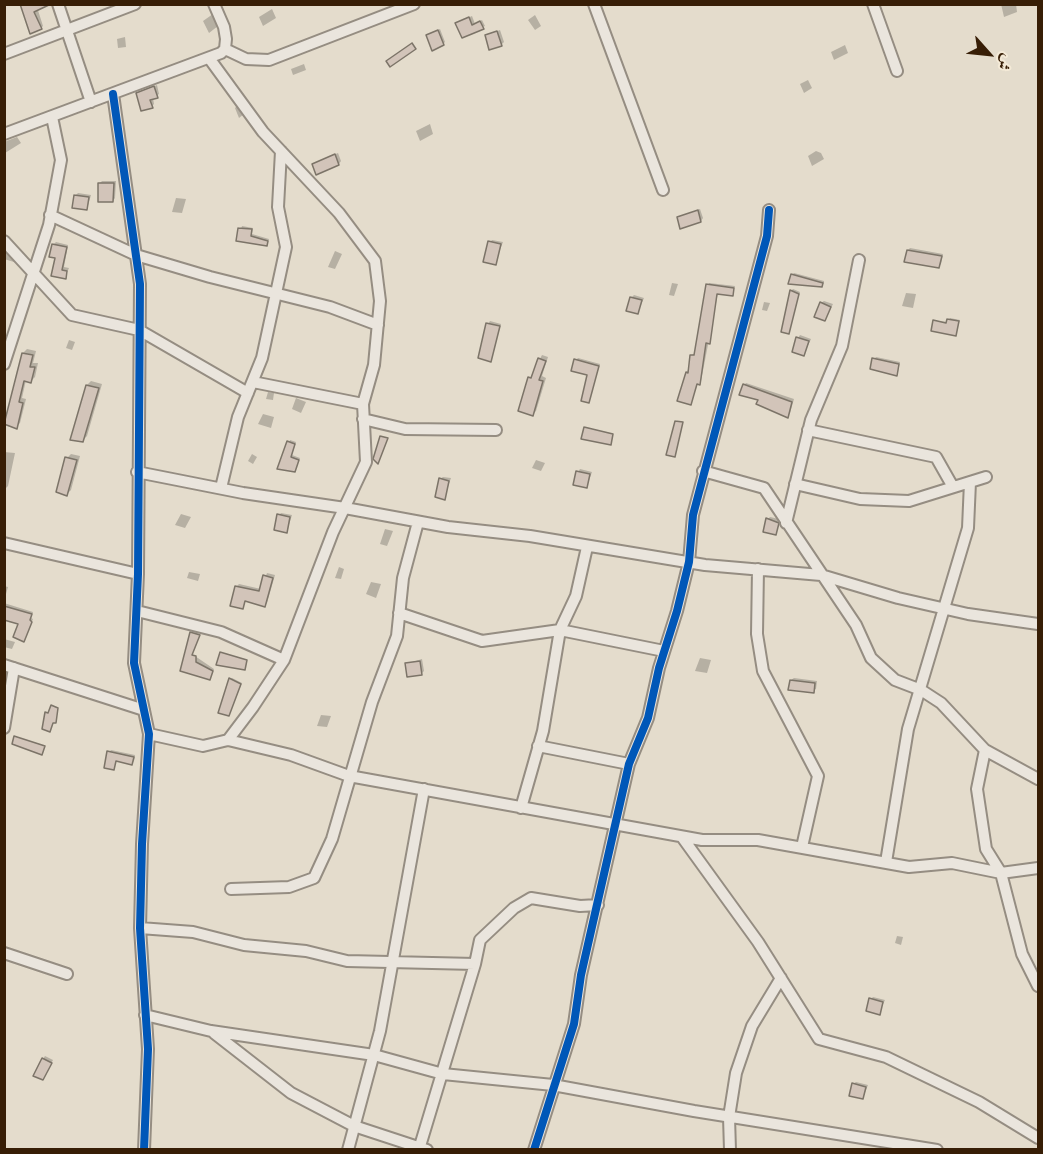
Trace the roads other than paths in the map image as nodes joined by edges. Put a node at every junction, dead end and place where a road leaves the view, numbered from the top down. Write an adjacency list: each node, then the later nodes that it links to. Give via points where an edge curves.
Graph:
1 (58, 4): 7 (street)
2 (135, 4): 7 (street)
3 (214, 4): 8 (street, via 224,27)
4 (414, 4): 8 (street, via 269,60 246,59)
5 (594, 4): 17 (street)
6 (873, 4): 11 (street)
7 (66, 30): 9 (street); 13 (street)
8 (225, 49): 10 (street)
9 (4, 54)
10 (209, 58): 12 (street); 16 (street)
11 (897, 71)
12 (113, 94): 13 (street); 21 (street)
13 (92, 102): 14 (street)
14 (52, 117): 15 (street); 19 (street, via 61,160)
15 (4, 134)
16 (281, 151): 24 (street, via 278,207 286,247); 25 (street, via 339,213 375,261 380,301)
17 (663, 190)
18 (769, 210): 35 (street, via 767,236)
19 (50, 215): 21 (street); 23 (street)
20 (4, 241): 23 (street)
21 (136, 255): 24 (street); 26 (street)
22 (859, 260): 34 (street, via 842,346)
23 (33, 272): 26 (street, via 72,315); 27 (street)
24 (277, 293): 25 (street); 29 (street)
25 (378, 325): 31 (street, via 374,364)
26 (139, 330): 30 (street); 36 (street)
27 (8, 335): 28 (street)
28 (4, 364)
29 (253, 382): 30 (street); 31 (street)
30 (248, 393): 41 (street, via 238,417)
31 (363, 404): 32 (street)
32 (363, 419): 33 (street, via 405,429); 42 (street, via 366,462)
33 (496, 430)
34 (808, 430): 39 (street); 40 (street, via 936,457)
35 (703, 471): 44 (street, via 764,488); 47 (street, via 693,516)
36 (137, 472): 41 (street); 49 (street)
37 (986, 477): 38 (street)
38 (970, 482): 40 (street); 51 (street, via 968,528)
39 (795, 484): 40 (street, via 860,499 909,501); 44 (street)
40 (953, 487)
41 (221, 488): 42 (street)
42 (345, 508): 43 (street); 57 (street)
43 (418, 522): 46 (street); 53 (street, via 403,578)
44 (786, 522): 50 (street)
45 (4, 543): 49 (street)
46 (587, 547): 47 (street); 55 (street, via 576,596)
47 (689, 562): 48 (street); 56 (street)
48 (758, 569): 50 (street); 73 (street, via 757,634 763,671 818,776)
49 (138, 574): 52 (street)
50 (821, 575): 51 (street); 59 (street, via 856,625 871,658 895,681)
51 (945, 609): 54 (street); 59 (street)
52 (136, 611): 57 (street, via 221,632); 60 (street, via 134,663)
53 (399, 613): 55 (street, via 482,641); 67 (street, via 397,636)
54 (1038, 624)
55 (561, 630): 56 (street); 64 (street)
56 (664, 651): 66 (street, via 648,718)
57 (284, 660): 63 (street)
58 (9, 667): 60 (street); 61 (street)
59 (921, 690): 65 (street, via 940,703); 74 (street, via 908,729)
60 (144, 710): 62 (street)
61 (4, 728)
62 (149, 734): 63 (street, via 203,746); 79 (street)
63 (228, 740): 67 (street, via 291,755)
64 (538, 746): 66 (street); 70 (street)
65 (985, 750): 68 (street); 76 (street, via 977,789 979,812 986,849)
66 (629, 764): 71 (street)
67 (349, 776): 69 (street); 77 (street, via 332,839 314,878 289,887)
68 (1038, 779)
69 (424, 789): 70 (street); 81 (street)
70 (521, 808): 71 (street)
71 (616, 826): 72 (street); 78 (street)
72 (682, 837): 73 (street, via 758,840); 84 (street)
73 (802, 847): 74 (street)
74 (886, 862): 76 (street, via 909,867 952,863)
75 (1038, 868): 76 (street)
76 (1001, 873): 85 (street, via 1022,954)
77 (231, 889)
78 (598, 905): 82 (street, via 531,898 514,908 480,940); 90 (street, via 574,1024)
79 (140, 928): 81 (street, via 193,932 244,945 306,951 347,961); 86 (street)
80 (4, 954): 83 (street)
81 (393, 961): 82 (street); 88 (street)
82 (476, 964): 89 (street)
83 (67, 974)
84 (781, 978): 91 (street, via 752,1026 736,1073); 93 (street, via 819,1039 886,1057 979,1102)
85 (1038, 986)
86 (146, 1015): 87 (street); 95 (street)
87 (211, 1031): 88 (street); 92 (street, via 291,1093)
88 (374, 1055): 89 (street); 92 (street)
89 (443, 1074): 90 (street); 94 (street)
90 (553, 1084): 91 (street); 97 (street)
91 (729, 1117): 98 (street); 99 (street)
92 (354, 1126): 94 (street); 96 (street)
93 (1038, 1138)
94 (423, 1148)
95 (144, 1149)
96 (348, 1149)
97 (534, 1149)
98 (730, 1149)
99 (937, 1149)

